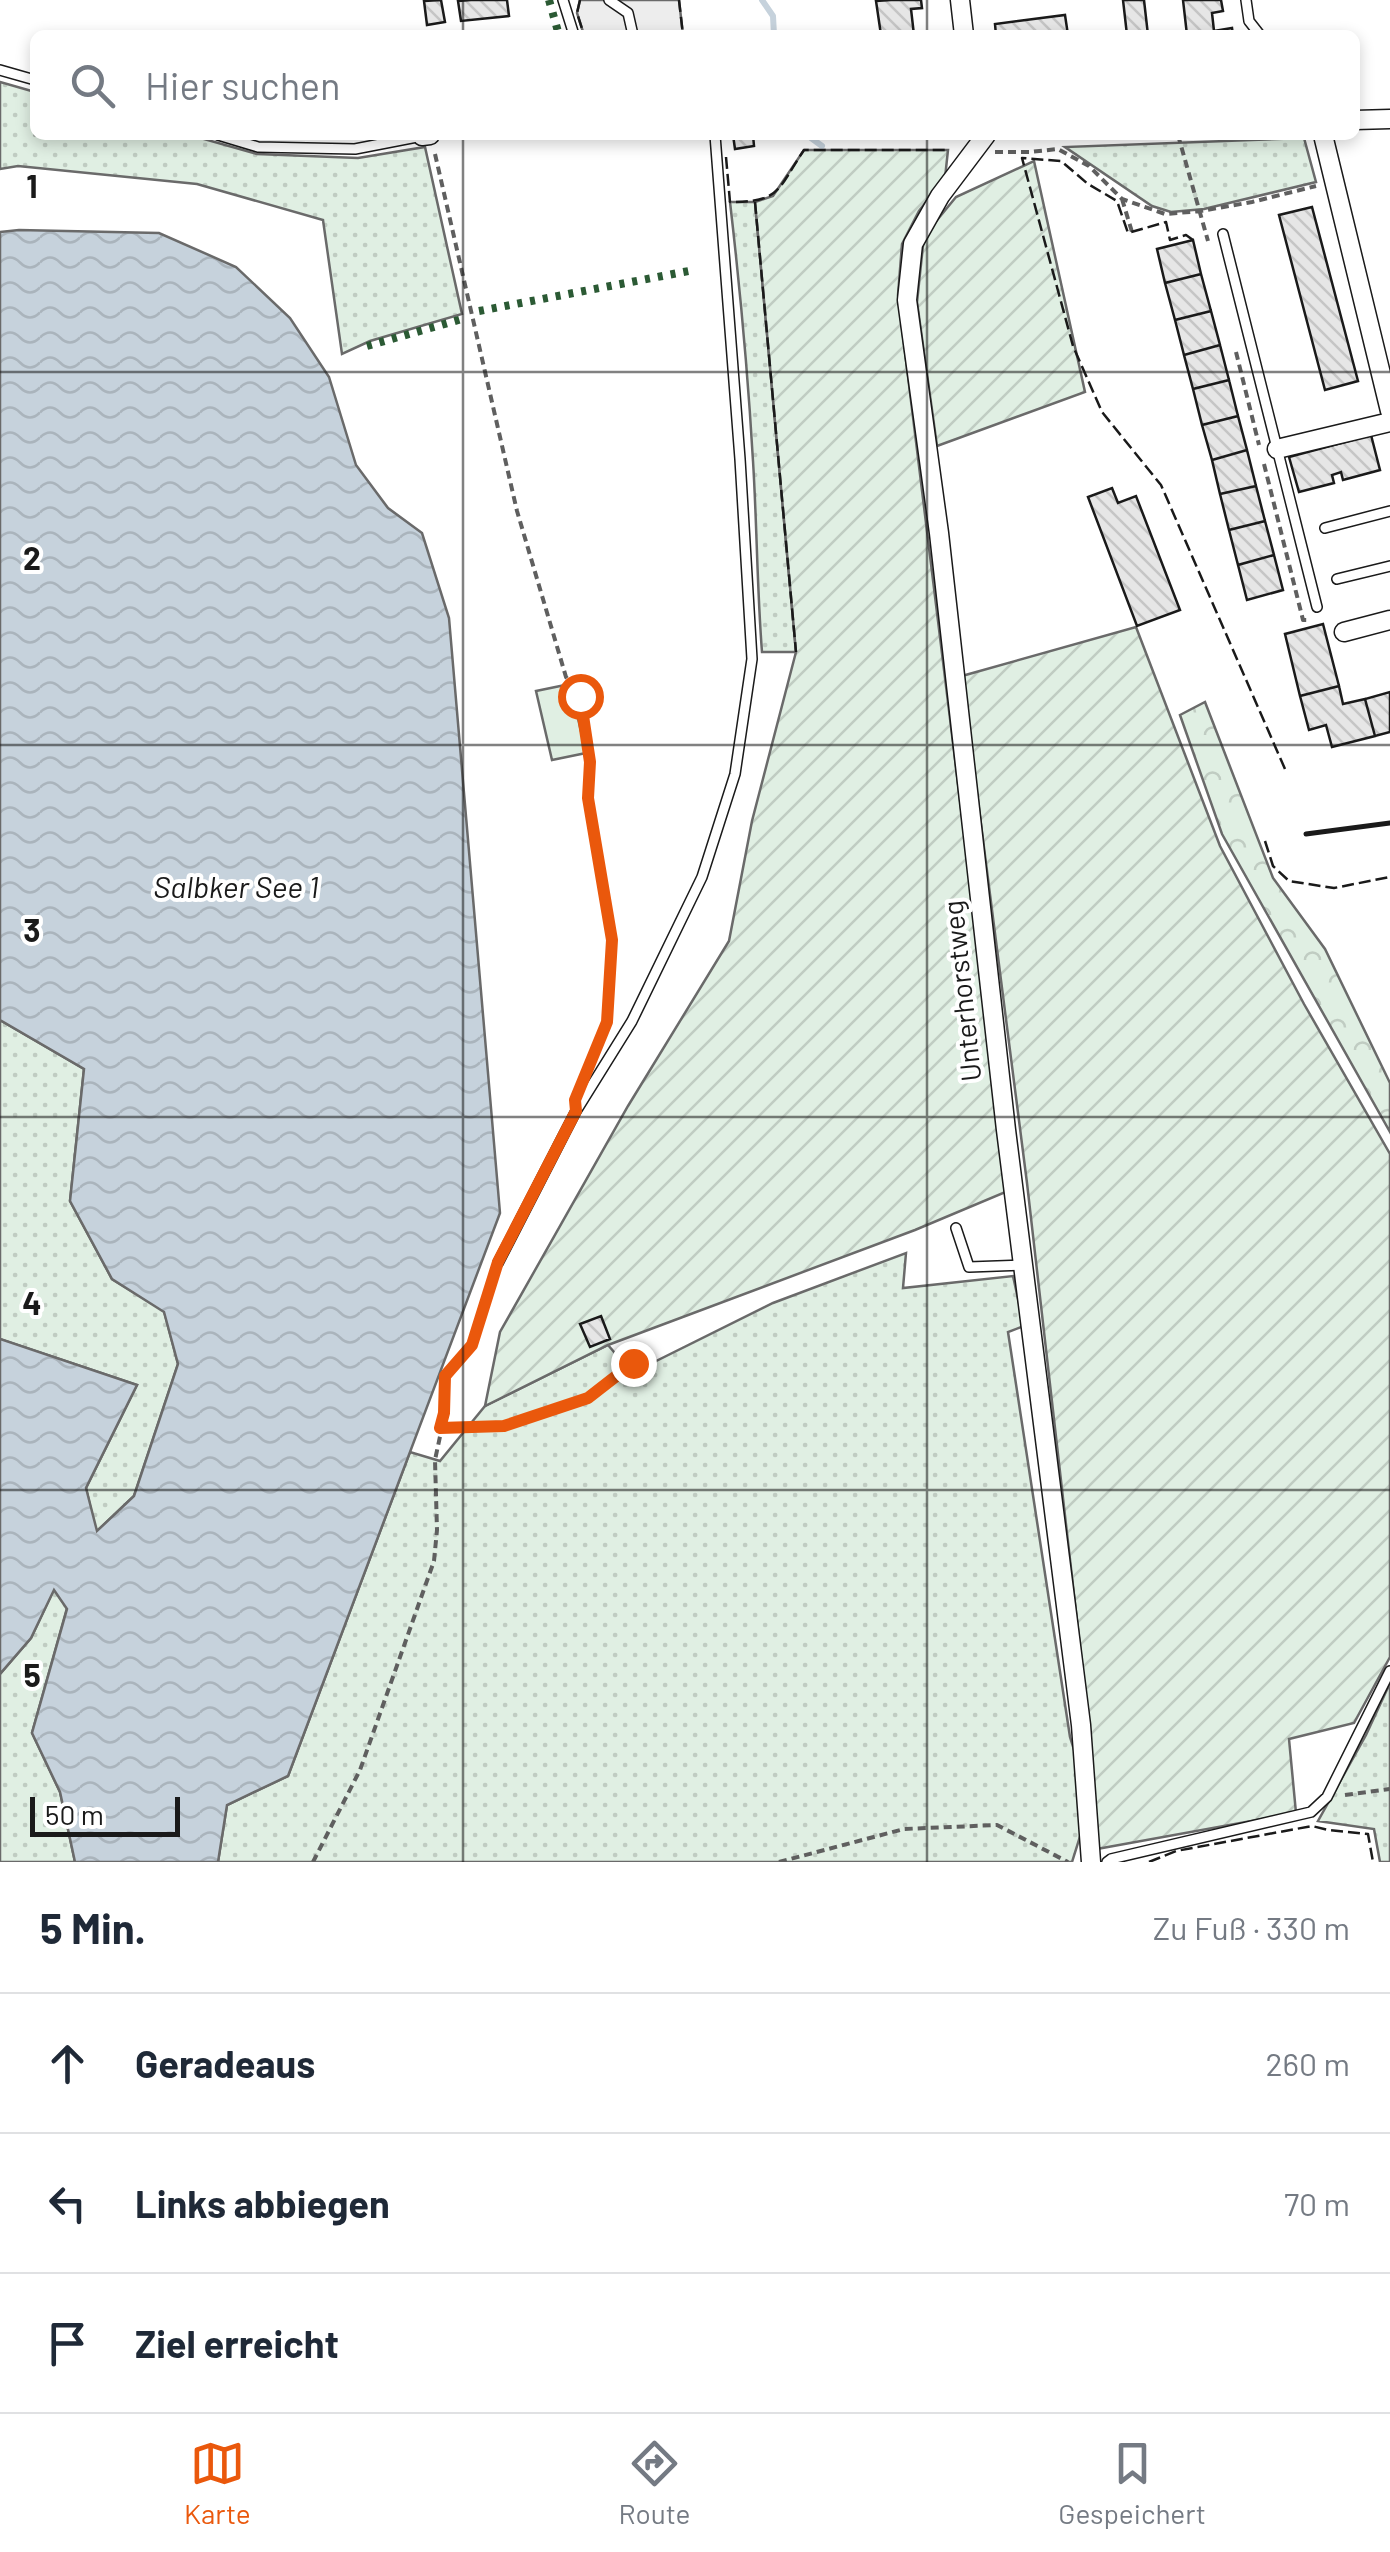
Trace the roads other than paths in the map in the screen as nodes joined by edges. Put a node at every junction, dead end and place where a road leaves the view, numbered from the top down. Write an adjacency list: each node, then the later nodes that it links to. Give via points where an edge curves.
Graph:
1 (563, 0): 5 (lane)
2 (609, 0): 6 (lane, via 628,13)
3 (960, 0): 7 (street)
4 (1246, 0): 8 (lane)
5 (572, 30)
6 (631, 30)
7 (963, 30)
8 (1256, 30)
9 (0, 70): 10 (lane)
10 (30, 79)
11 (1390, 119): 12 (street)
12 (1360, 120)
13 (235, 140): 14 (lane, via 258,147 356,149)
14 (402, 140)
15 (715, 140): 30 (lane, via 752,659 735,774 695,892 632,1021 576,1111)
16 (983, 140): 31 (street, Unterhorstweg, via 913,244 907,300)
17 (1324, 140): 19 (street)
18 (1223, 234): 21 (lane)
19 (1390, 411)
20 (1390, 422): 21 (street)
21 (1277, 449): 26 (lane)
22 (1390, 511): 23 (lane)
23 (1325, 528)
24 (1390, 566): 25 (lane)
25 (1337, 579)
26 (1316, 607)
27 (1390, 620): 28 (street)
28 (1344, 632)
29 (956, 1228): 31 (lane, via 968,1267)
30 (498, 1262)
31 (1023, 1265): 33 (street, Unterhorstweg)
32 (1390, 1671): 34 (lane, via 1327,1797 1311,1812)
33 (1092, 1862)
34 (1107, 1862)

